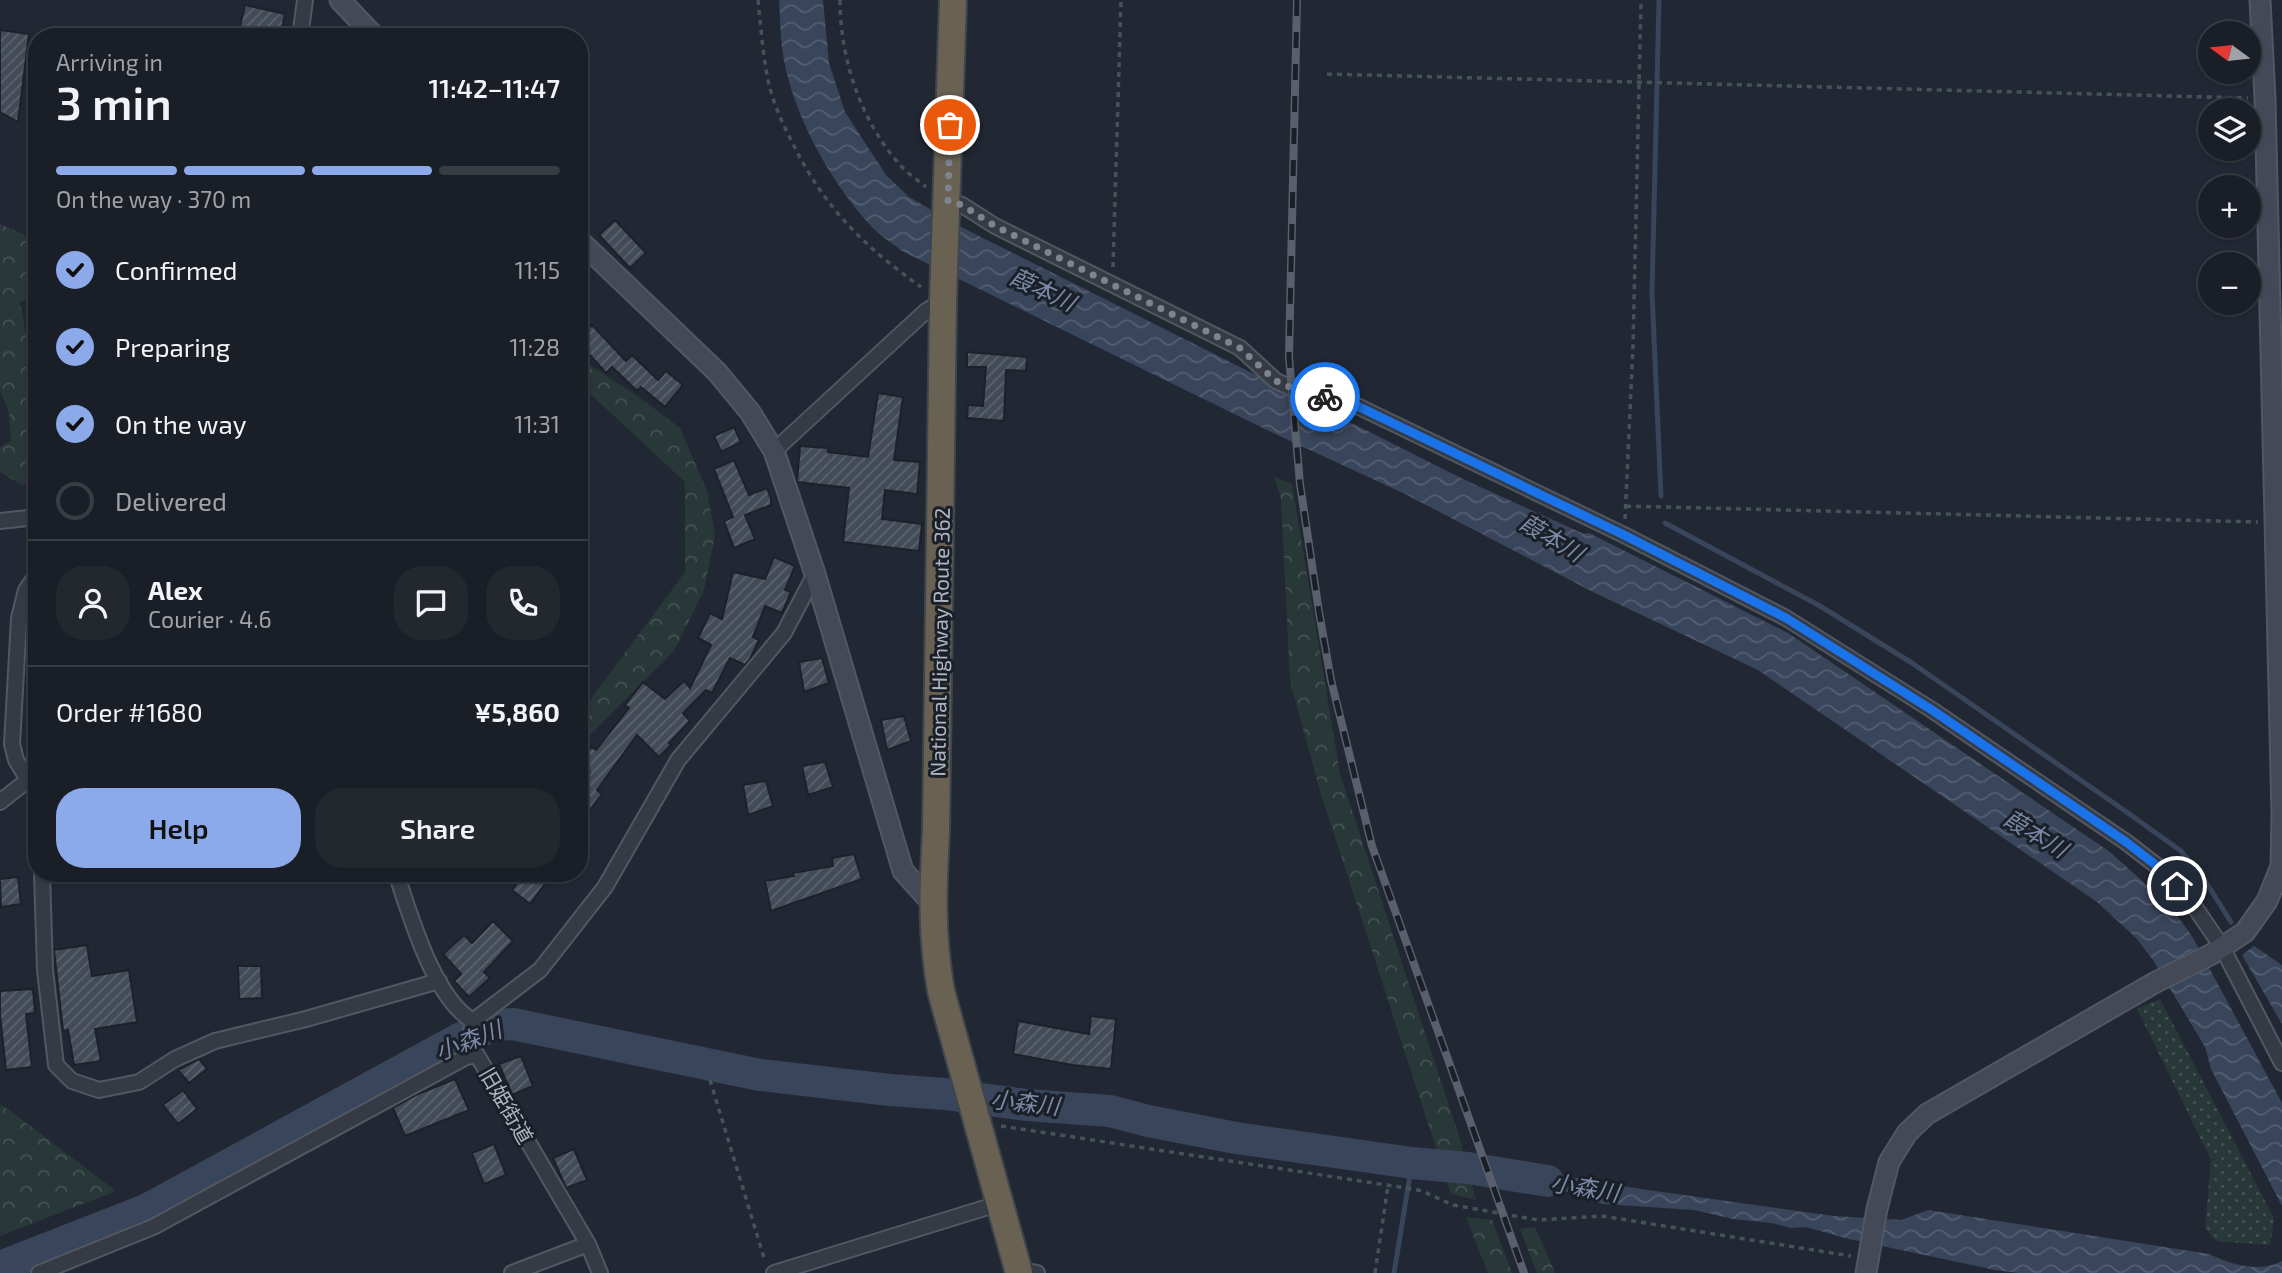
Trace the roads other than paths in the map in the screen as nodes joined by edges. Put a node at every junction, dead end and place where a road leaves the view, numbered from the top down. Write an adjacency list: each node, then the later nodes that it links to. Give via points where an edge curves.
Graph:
1 (305, 0): 5 (street)
2 (340, 0): 6 (street)
3 (953, 0): 7 (highway, National Highway Route 362)
4 (2260, 0): 18 (street)
5 (301, 28)
6 (366, 28)
7 (941, 198): 9 (highway, National Highway Route 362); 22 (street, via 1240,348 1276,381 1306,394 1351,403 1786,618 1932,710 2161,869 2185,895)
8 (588, 249): 10 (street, via 717,372)
9 (944, 294): 10 (street); 21 (highway, National Highway Route 362)
10 (774, 451): 13 (street)
11 (28, 516): 12 (street)
12 (0, 521)
13 (815, 574): 21 (street, via 903,871); 24 (street, via 784,633 678,761 605,887 540,970)
14 (28, 587): 15 (street, via 19,618 12,744 16,760)
15 (28, 774)
16 (28, 783): 17 (street)
17 (0, 802)
18 (2282, 814): 22 (street, via 2281,866 2267,901 2245,932)
19 (43, 882): 23 (street, via 45,970 56,1065 72,1081 99,1090 139,1082 215,1041)
20 (399, 882): 23 (street, via 414,929)
21 (933, 903): 27 (highway, National Highway Route 362, via 939,981 964,1077 987,1122)
22 (2217, 951): 26 (street); 29 (street, via 1927,1114 1907,1133 1889,1162)
23 (439, 981): 24 (street, via 460,1013)
24 (473, 1021): 25 (street, 旧姫街道)
25 (466, 1057): 28 (street, 旧姫街道, via 477,1055 482,1061); 31 (street, via 153,1227)
26 (2282, 1063)
27 (1001, 1203): 30 (highway, National Highway Route 362); 34 (street)
28 (588, 1244): 32 (street); 33 (street, 旧姫街道)
29 (1866, 1266)
30 (1025, 1272)
31 (39, 1273)
32 (512, 1273)
33 (600, 1273)
34 (774, 1273)

